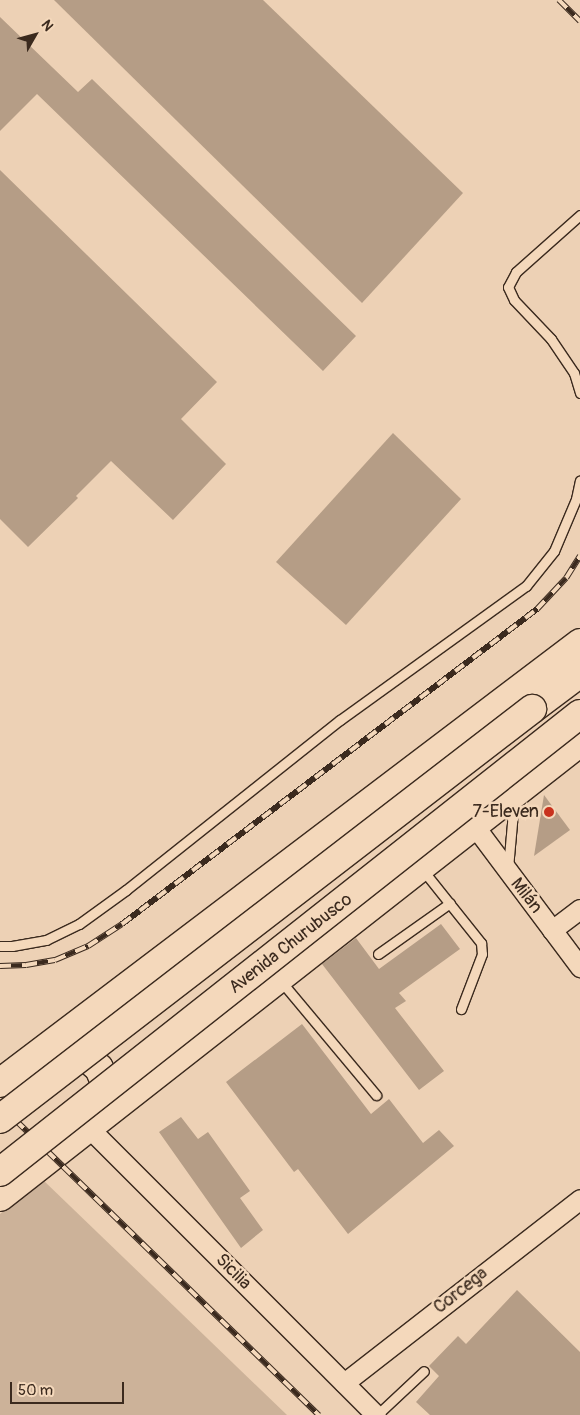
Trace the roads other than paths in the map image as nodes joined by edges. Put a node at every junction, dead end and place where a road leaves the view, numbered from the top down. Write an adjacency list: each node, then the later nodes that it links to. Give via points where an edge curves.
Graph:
1 (580, 215): 2 (lane, via 516,272 508,286 514,300 551,339 574,373)
2 (580, 393)
3 (580, 480): 15 (lane, via 576,499 554,551 526,586 340,720 79,924 46,940)
4 (580, 643): 20 (main road)
5 (580, 673): 23 (main road, bridge)
6 (580, 714): 25 (main road, Avenida Churubusco, bridge)
7 (580, 742): 8 (main road, Avenida Churubusco)
8 (515, 791): 9 (main road, Avenida Churubusco); 11 (lane)
9 (473, 824): 10 (main road, Avenida Churubusco); 11 (street, Milán)
10 (420, 866): 12 (lane); 18 (main road, Avenida Churubusco)
11 (508, 873): 14 (street, Milán)
12 (450, 903): 16 (lane); 19 (lane, via 481,943 482,954)
13 (580, 909): 14 (street)
14 (552, 930): 17 (street, Milán)
15 (0, 946)
16 (378, 954)
17 (580, 967)
18 (278, 978): 22 (lane); 24 (main road, Avenida Churubusco)
19 (461, 1009)
20 (45, 1048): 21 (main road); 24 (main road, via 75,1048 99,1068 105,1082 106,1103)
21 (0, 1083)
22 (376, 1095)
23 (0, 1119)
24 (96, 1124): 26 (main road, Avenida Churubusco); 29 (street, Sicilia)
25 (0, 1172)
26 (0, 1197)
27 (580, 1199): 29 (street, Corcega)
28 (424, 1371): 30 (lane)
29 (344, 1383): 30 (street, Sicilia)
30 (377, 1415)

